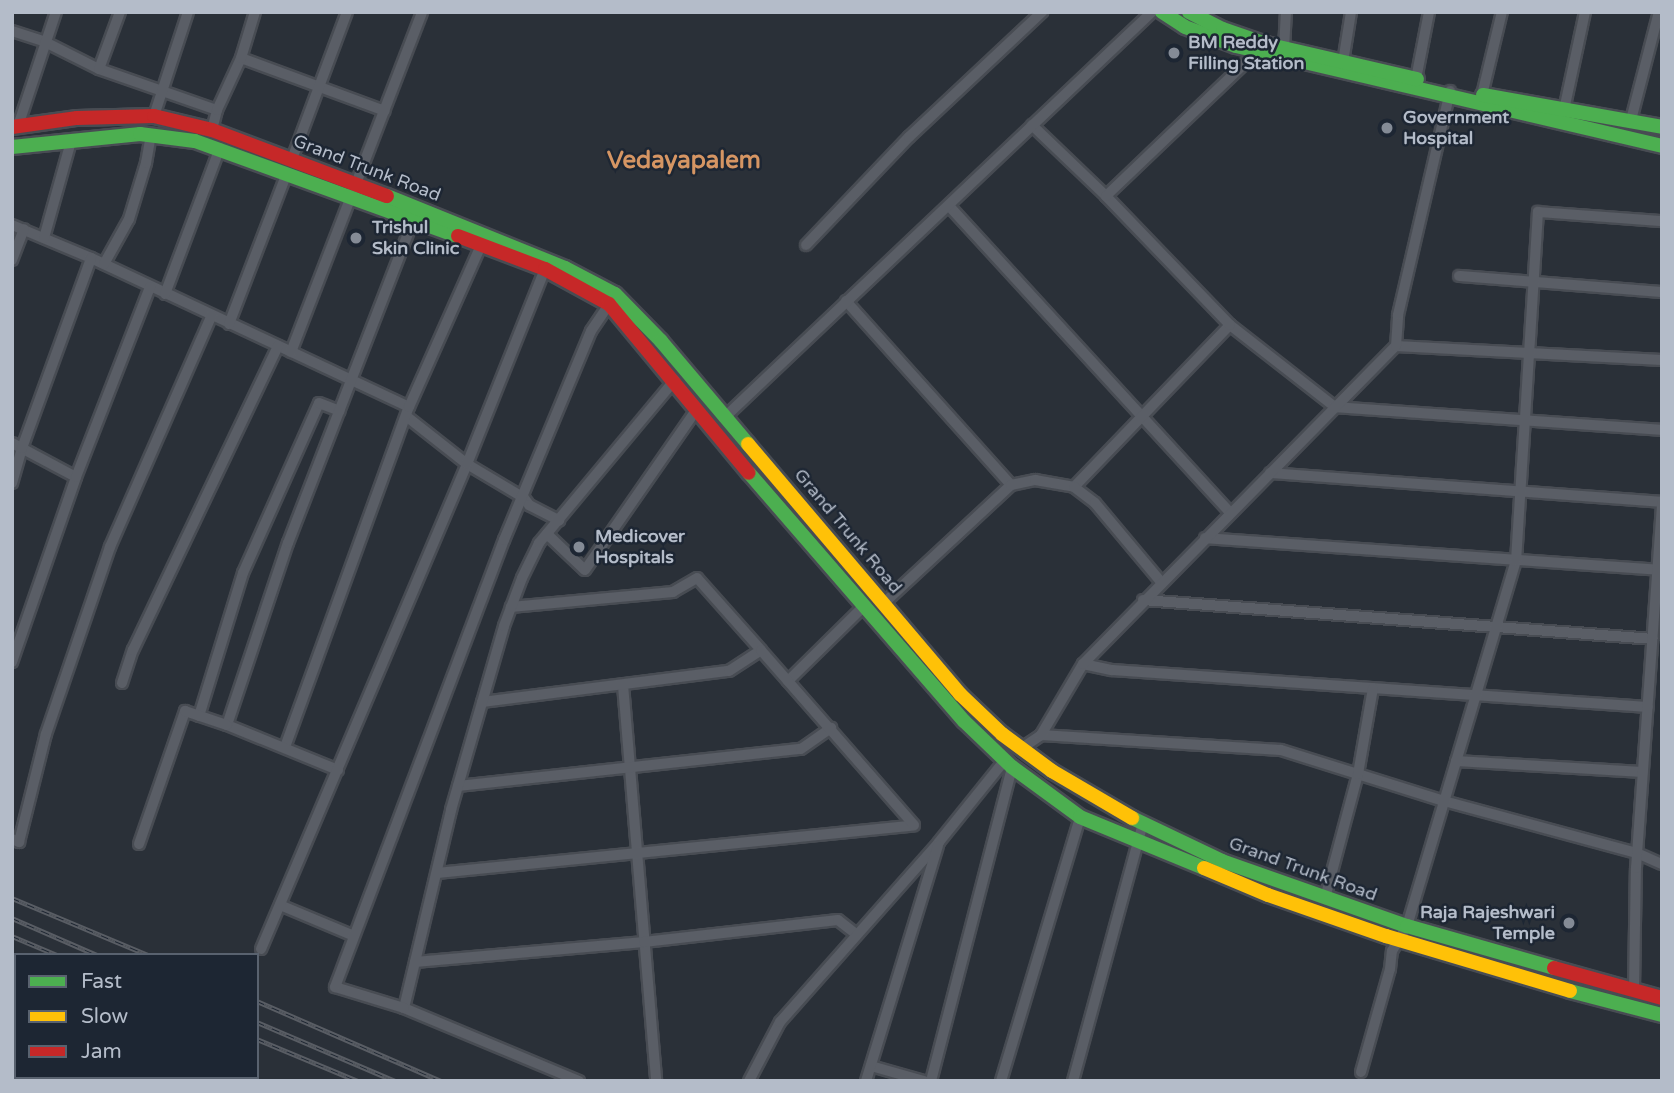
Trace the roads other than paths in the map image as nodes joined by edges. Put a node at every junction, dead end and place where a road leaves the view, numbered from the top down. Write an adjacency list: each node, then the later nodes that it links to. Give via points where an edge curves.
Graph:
1 (55, 12): 18 (street)
2 (120, 12): 23 (street)
3 (188, 12): 26 (street)
4 (255, 12): 21 (street)
5 (347, 12): 25 (street)
6 (422, 12): 31 (street)
7 (1042, 12): 53 (street, via 909,137)
8 (1152, 12): 34 (street)
9 (1162, 12): 19 (main road, via 1185,27)
10 (1189, 12): 19 (main road)
11 (1286, 12): 20 (street)
12 (1351, 12): 22 (street)
13 (1429, 12): 24 (street)
14 (1502, 12): 28 (street)
15 (1585, 12): 30 (street)
16 (1659, 12): 33 (street)
17 (12, 31): 18 (street)
18 (45, 42): 23 (street); 35 (street)
19 (1261, 48): 20 (main road); 27 (main road); 46 (street)
20 (1284, 49): 22 (main road)
21 (241, 58): 25 (street); 29 (street)
22 (1343, 62): 24 (main road)
23 (99, 69): 26 (street)
24 (1416, 79): 27 (main road)
25 (320, 88): 31 (street); 43 (street)
26 (162, 89): 29 (street); 32 (street)
27 (1450, 93): 28 (main road); 40 (main road); 69 (street, via 1398,315)
28 (1482, 95): 30 (main road)
29 (217, 110): 37 (street)
30 (1564, 110): 33 (main road)
31 (385, 111): 45 (street)
32 (155, 116): 35 (main road, Grand Trunk Road, via 77,118); 37 (main road, Grand Trunk Road)
33 (1631, 120): 36 (main road)
34 (1032, 125): 46 (street); 47 (street)
35 (15, 127)
36 (1662, 127)
37 (212, 130): 43 (main road, Grand Trunk Road)
38 (151, 136): 39 (main road); 42 (main road); 56 (street, via 129,219)
39 (71, 141): 41 (main road); 51 (street)
40 (1662, 146)
41 (12, 147)
42 (220, 148): 44 (main road); 62 (street)
43 (292, 159): 45 (main road, Grand Trunk Road)
44 (287, 173): 45 (main road); 66 (street)
45 (355, 191): 48 (main road); 52 (main road, Grand Trunk Road); 70 (street)
46 (1106, 196): 67 (street)
47 (950, 207): 63 (street); 80 (street)
48 (413, 221): 52 (main road); 73 (street)
49 (1662, 221): 59 (street, via 1538,212)
50 (18, 227): 51 (street); 55 (street)
51 (44, 238): 54 (street)
52 (483, 241): 57 (main road); 78 (street); 79 (main road, Grand Trunk Road, via 565,268 615,294)
53 (806, 245)
54 (91, 258): 56 (street); 83 (street)
55 (12, 260)
56 (104, 264): 60 (street)
57 (545, 269): 64 (main road); 84 (street)
58 (1459, 276): 59 (street)
59 (1534, 283): 61 (street); 71 (street)
60 (150, 287): 62 (street); 86 (street)
61 (1662, 292)
62 (166, 294): 65 (street)
63 (846, 301): 79 (street); 88 (street)
64 (609, 303): 74 (main road); 91 (street, via 591,331)
65 (212, 315): 66 (street); 138 (street, via 110,547 46,734 19,842)
66 (229, 324): 68 (street)
67 (1230, 325): 75 (street); 80 (street)
68 (278, 346): 70 (street); 112 (street, via 133,650)
69 (1396, 346): 71 (street); 75 (street)
70 (291, 352): 73 (street)
71 (1529, 352): 72 (street); 81 (street)
72 (1662, 360)
73 (352, 380): 77 (street); 78 (street)
74 (675, 380): 76 (main road); 94 (street)
75 (1335, 407): 81 (street); 85 (street)
76 (697, 409): 95 (street, via 585,570); 102 (main road)
77 (340, 411): 118 (street, via 319,403 243,573); 119 (street, via 288,544)
78 (408, 412): 84 (street); 123 (street)
79 (725, 417): 100 (main road, Grand Trunk Road)
80 (1142, 417): 89 (street); 93 (street)
81 (1525, 421): 82 (street); 90 (street)
82 (1662, 430)
83 (17, 445): 86 (street); 87 (street)
84 (467, 464): 91 (street); 129 (street)
85 (1270, 473): 90 (street); 93 (street)
86 (76, 477): 109 (street)
87 (12, 483)
88 (1011, 485): 89 (street, via 1035,480); 104 (street)
89 (1074, 487): 99 (street, via 1095,503)
90 (1520, 491): 92 (street); 97 (street)
91 (524, 498): 94 (street); 150 (street)
92 (1662, 503): 98 (street)
93 (1230, 513): 96 (street)
94 (559, 520): 95 (street)
95 (547, 534): 103 (street)
96 (1205, 538): 97 (street); 99 (street)
97 (1516, 561): 98 (street); 106 (street)
98 (1657, 569): 107 (street)
99 (1161, 582): 101 (street)
100 (870, 586): 102 (main road); 104 (main road, Grand Trunk Road)
101 (1143, 600): 106 (street); 110 (street)
102 (861, 603): 105 (main road); 111 (street)
103 (511, 607): 108 (street, via 673,592 697,578); 116 (street)
104 (889, 608): 105 (main road); 121 (main road, Grand Trunk Road, via 960,694)
105 (880, 625): 124 (main road)
106 (1496, 627): 107 (street); 115 (street)
107 (1653, 639): 117 (street)
108 (761, 650): 111 (street); 113 (street, via 729,671)
109 (12, 662)
110 (1083, 664): 114 (street, via 1112,670); 122 (street)
111 (789, 681): 120 (street)
112 (122, 683)
113 (622, 685): 116 (street); 128 (street)
114 (1373, 688): 115 (street); 132 (street)
115 (1475, 697): 117 (street); 126 (street)
116 (482, 702): 133 (street)
117 (1648, 707): 131 (street)
118 (199, 716): 119 (street); 141 (street, via 185,711)
119 (227, 725): 123 (street)
120 (831, 729): 128 (street, via 801,749); 142 (street, via 914,825)
121 (1002, 734): 124 (main road); 125 (main road, Grand Trunk Road)
122 (1041, 734): 125 (street); 132 (street, via 1281,750)
123 (285, 747): 129 (street)
124 (992, 747): 127 (main road)
125 (1022, 748): 130 (main road, Grand Trunk Road)
126 (1456, 761): 131 (street); 135 (street)
127 (1009, 763): 134 (main road); 139 (street); 166 (street)
128 (630, 769): 133 (street); 142 (street)
129 (338, 770): 147 (street)
130 (1052, 771): 134 (main road); 137 (main road, Grand Trunk Road)
131 (1643, 772): 143 (street)
132 (1358, 774): 135 (street); 146 (street)
133 (458, 786): 145 (street)
134 (1040, 787): 136 (main road)
135 (1444, 801): 143 (street); 148 (street)
136 (1080, 817): 140 (main road); 167 (street)
137 (1143, 824): 140 (street); 146 (main road, Grand Trunk Road, via 1222,861)
138 (12, 839)
139 (939, 842): 149 (street); 159 (street)
140 (1139, 842): 151 (main road, via 1268,895); 168 (street)
141 (139, 844)
142 (637, 853): 145 (street); 152 (street)
143 (1637, 853): 144 (street); 155 (street)
144 (1662, 864)
145 (436, 873): 154 (street)
146 (1325, 898): 148 (main road, Grand Trunk Road)
147 (281, 905): 150 (street); 153 (street)
148 (1407, 926): 151 (street); 155 (main road, Grand Trunk Road)
149 (856, 934): 152 (street, via 838,920); 163 (street, via 780,1022)
150 (354, 936): 157 (street, via 335,987)
151 (1399, 939): 158 (main road); 160 (street)
152 (644, 942): 154 (street); 162 (street)
153 (261, 949)
154 (415, 962): 157 (street)
155 (1634, 989): 156 (main road, Grand Trunk Road)
156 (1662, 998)
157 (404, 1009): 161 (street)
158 (1662, 1015)
159 (871, 1066): 164 (street); 165 (street)
160 (1360, 1072)
161 (579, 1081)
162 (656, 1081)
163 (749, 1081)
164 (866, 1081)
165 (924, 1081)
166 (931, 1081)
167 (1001, 1081)
168 (1073, 1081)

